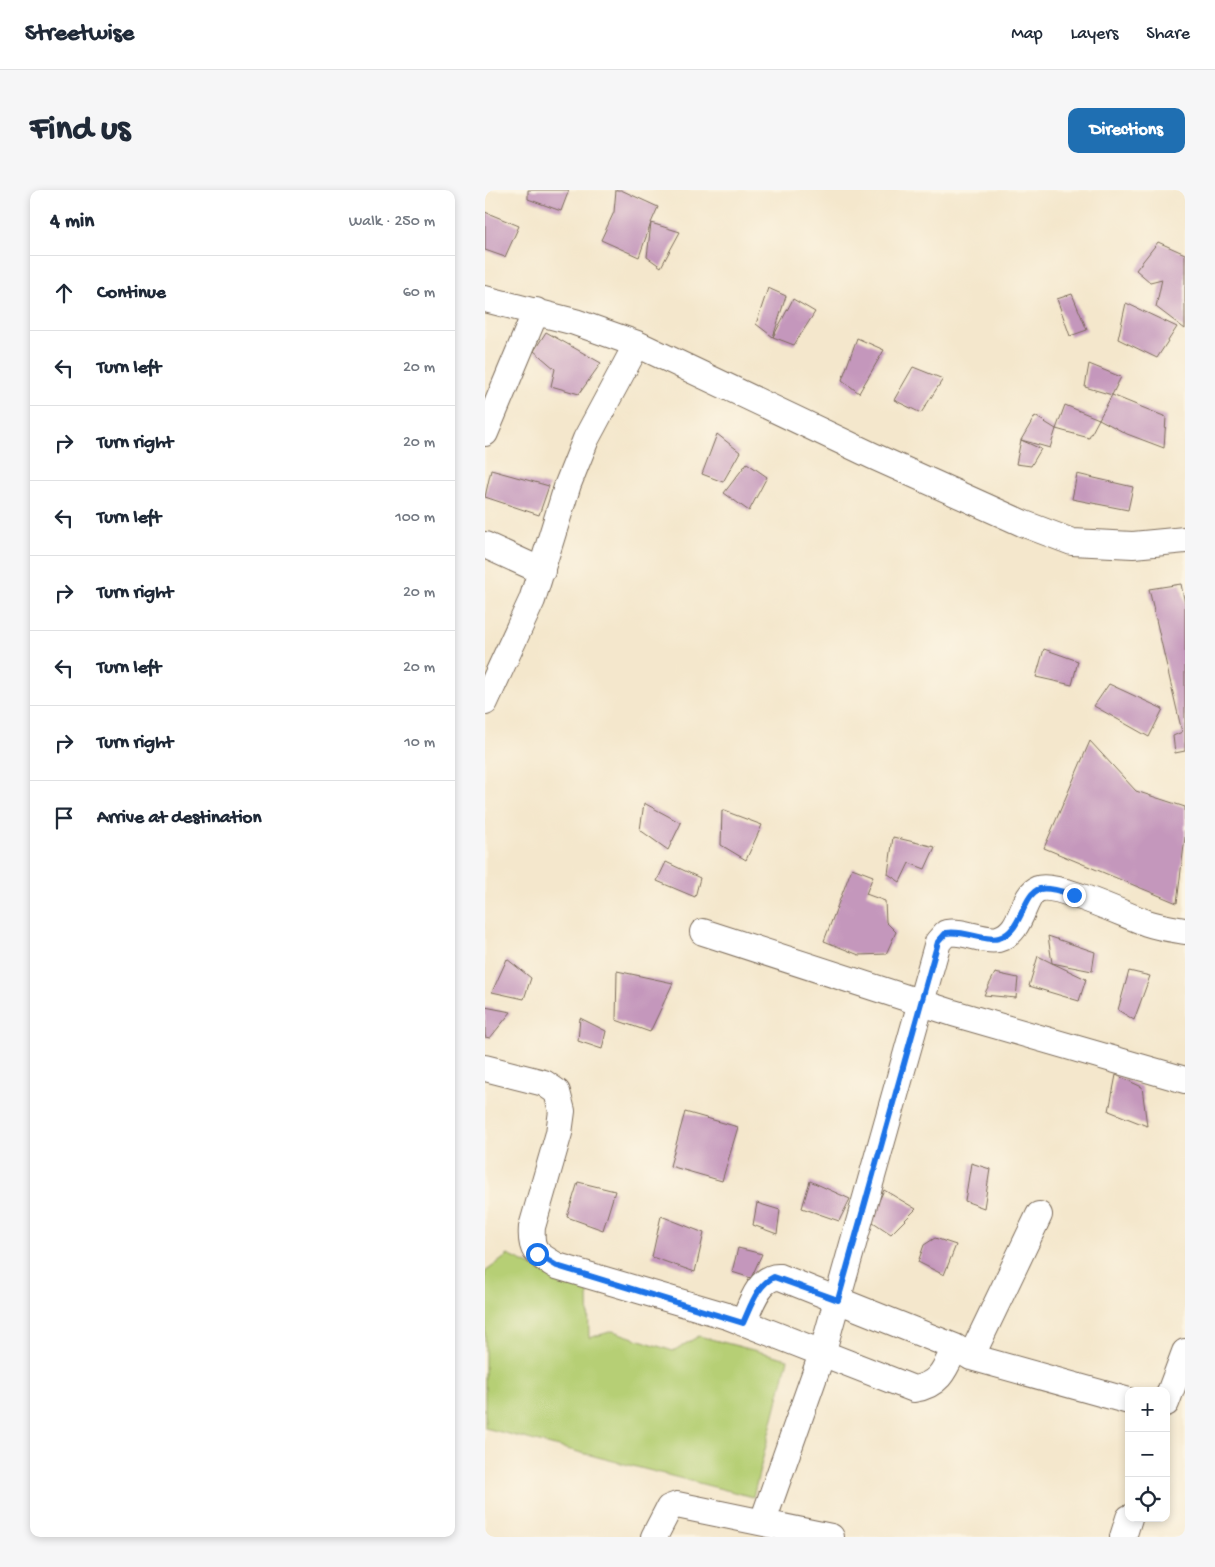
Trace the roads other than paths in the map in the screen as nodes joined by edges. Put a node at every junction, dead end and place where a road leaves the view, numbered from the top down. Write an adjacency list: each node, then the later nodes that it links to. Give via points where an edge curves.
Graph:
1 (485, 299): 2 (street)
2 (536, 311): 3 (street); 4 (street)
3 (637, 344): 5 (street, via 890,464 1072,542 1133,545); 7 (street, via 586,439 568,484)
4 (485, 433)
5 (1185, 540)
6 (485, 545): 7 (street)
7 (542, 571): 8 (street)
8 (485, 702)
9 (1185, 931): 11 (street, via 1150,924 1074,895 1038,889 1032,894 1013,931 1006,935 997,939 958,931 946,933 936,949)
10 (703, 932): 11 (street)
11 (920, 1002): 13 (street); 15 (street)
12 (485, 1068): 16 (street, via 544,1083 557,1092 562,1111 559,1133 532,1227 531,1242 537,1254 557,1266)
13 (1185, 1080)
14 (1039, 1215): 17 (street)
15 (838, 1300): 16 (street, via 774,1277 760,1288); 17 (street); 19 (street)
16 (743, 1323): 19 (street)
17 (963, 1352): 19 (street, via 927,1387 914,1389); 21 (street)
18 (1185, 1352): 20 (street)
19 (822, 1354): 22 (street)
20 (1170, 1392)
21 (1125, 1400)
22 (763, 1521): 24 (street, via 677,1505 669,1508); 25 (street)
23 (1128, 1522): 26 (street)
24 (654, 1537)
25 (831, 1537)
26 (1123, 1537)

